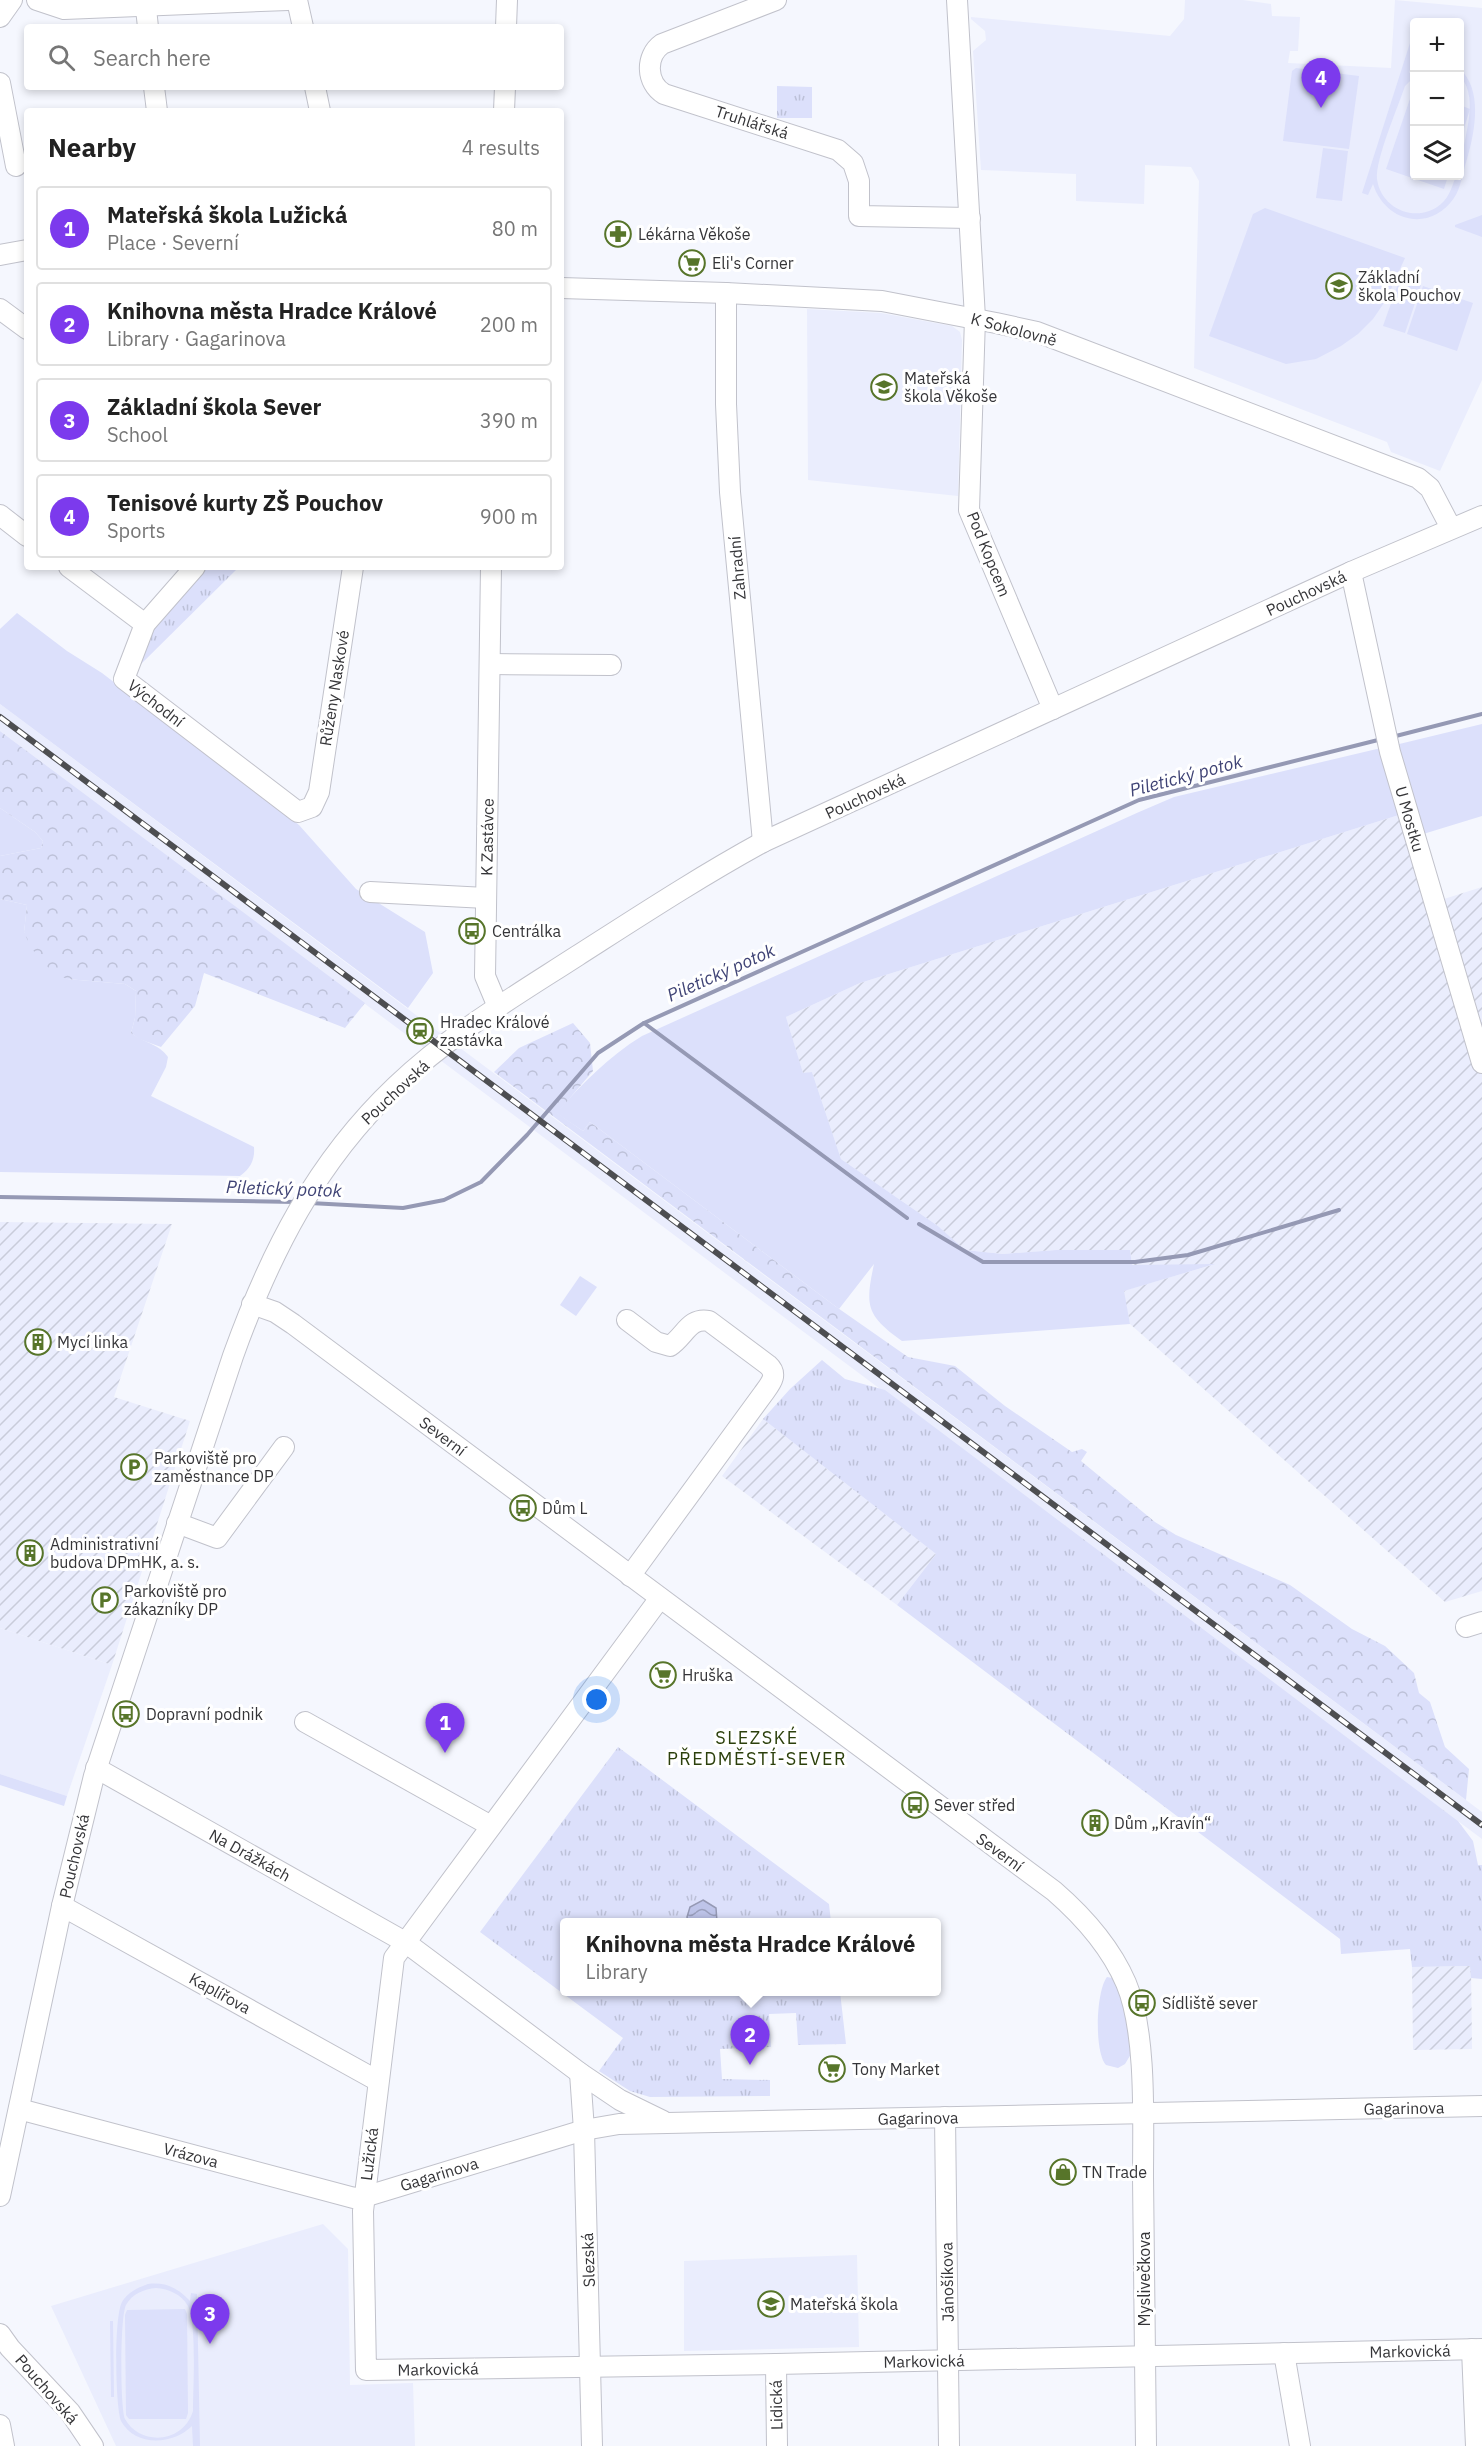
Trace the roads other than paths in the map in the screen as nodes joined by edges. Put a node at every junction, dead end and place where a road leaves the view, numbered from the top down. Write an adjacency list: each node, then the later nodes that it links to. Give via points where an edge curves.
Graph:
1 (12, 0): 9 (street)
2 (37, 0): 8 (street, via 64,9)
3 (288, 0): 8 (street)
4 (297, 0): 11 (street)
5 (507, 0): 12 (street)
6 (776, 0): 21 (street, Truhlářská, via 662,44 651,59 650,76 657,87 664,94 838,150 853,163 859,181 859,216)
7 (957, 0): 21 (street)
8 (145, 3): 10 (street)
9 (0, 17)
10 (148, 24)
11 (302, 24)
12 (506, 24)
13 (0, 83): 20 (street)
14 (154, 90): 17 (street)
15 (316, 90): 18 (street)
16 (505, 90): 19 (street)
17 (157, 108)
18 (319, 108)
19 (504, 108)
20 (16, 165)
21 (969, 218): 27 (street)
22 (24, 251): 23 (street)
23 (0, 255)
24 (564, 288): 25 (street, K Sokolovně)
25 (726, 293): 27 (street, K Sokolovně, via 882,301); 43 (street, Zahradní, via 730,492)
26 (0, 309): 28 (street)
27 (975, 318): 31 (street, K Sokolovně, via 1037,332 1418,478 1430,488); 41 (street, Pod Kopcem, via 969,510)
28 (24, 327)
29 (0, 515): 32 (street)
30 (1482, 516): 31 (street, Pouchovská)
31 (1451, 528): 37 (street, Pouchovská)
32 (24, 534)
33 (73, 570): 38 (street)
34 (192, 570): 38 (street)
35 (352, 570): 42 (street, Růženy Naskové, via 319,792)
36 (491, 570): 39 (street, K Zastávce)
37 (1351, 572): 41 (street, Pouchovská); 47 (street, U Mostku, via 1390,752)
38 (145, 624): 42 (street, Východní, via 124,679 298,813)
39 (490, 664): 40 (street); 45 (street, K Zastávce)
40 (611, 665)
41 (1053, 709): 43 (street, Pouchovská)
42 (312, 807)
43 (763, 842): 46 (street, Pouchovská, via 709,871)
44 (370, 892): 45 (street)
45 (486, 898): 46 (street, K Zastávce, via 484,976)
46 (498, 1007): 48 (street, Pouchovská, via 398,1085 362,1121 315,1181 286,1229)
47 (1482, 1063)
48 (252, 1304): 51 (street, Pouchovská); 52 (street, Severní, via 293,1324)
49 (627, 1320): 52 (street, via 656,1342 670,1346 693,1322 710,1321 768,1365 774,1375)
50 (284, 1447): 51 (street, via 217,1538)
51 (177, 1523): 55 (street, Pouchovská)
52 (630, 1576): 53 (street, Severní)
53 (660, 1598): 56 (street); 63 (street, Severní, via 1054,1892 1083,1918 1114,1959 1131,1997 1139,2035)
54 (305, 1722): 56 (street)
55 (96, 1768): 57 (street, Pouchovská); 58 (street, Na Drážkách)
56 (491, 1826): 58 (street)
57 (62, 1906): 60 (street, Kaplířova); 62 (street, Pouchovská)
58 (405, 1942): 59 (street); 60 (street, Lužická, via 394,1958)
59 (580, 2073): 65 (street); 66 (street, Slezská)
60 (378, 2081): 68 (street, Lužická)
61 (1482, 2106): 63 (street, Gagarinova)
62 (19, 2109): 67 (street, Pouchovská); 68 (street, Vrázova, via 345,2197)
63 (1143, 2112): 64 (street, Gagarinova); 72 (street, Myslivečkova)
64 (945, 2117): 65 (street, Gagarinova); 73 (street, Jánošíkova)
65 (665, 2123): 66 (street, Gagarinova)
66 (584, 2130): 68 (street, Gagarinova); 75 (street, Slezská)
67 (0, 2196)
68 (364, 2197): 76 (street, Lužická)
69 (3, 2348): 79 (street, Pouchovská, via 70,2412)
70 (1477, 2349): 71 (street, Markovická); 85 (street)
71 (1284, 2353): 72 (street, Markovická); 84 (street)
72 (1145, 2355): 73 (street, Markovická); 83 (street, Myslivečkova)
73 (948, 2360): 74 (street, Markovická); 82 (street, Jánošíkova)
74 (776, 2364): 75 (street, Markovická); 81 (street, Lidická)
75 (591, 2367): 76 (street, Markovická); 80 (street, Slezská)
76 (366, 2370)
77 (0, 2425): 78 (street)
78 (4, 2446)
79 (93, 2446)
80 (592, 2446)
81 (777, 2446)
82 (949, 2446)
83 (1146, 2446)
84 (1300, 2446)
85 (1476, 2446)

